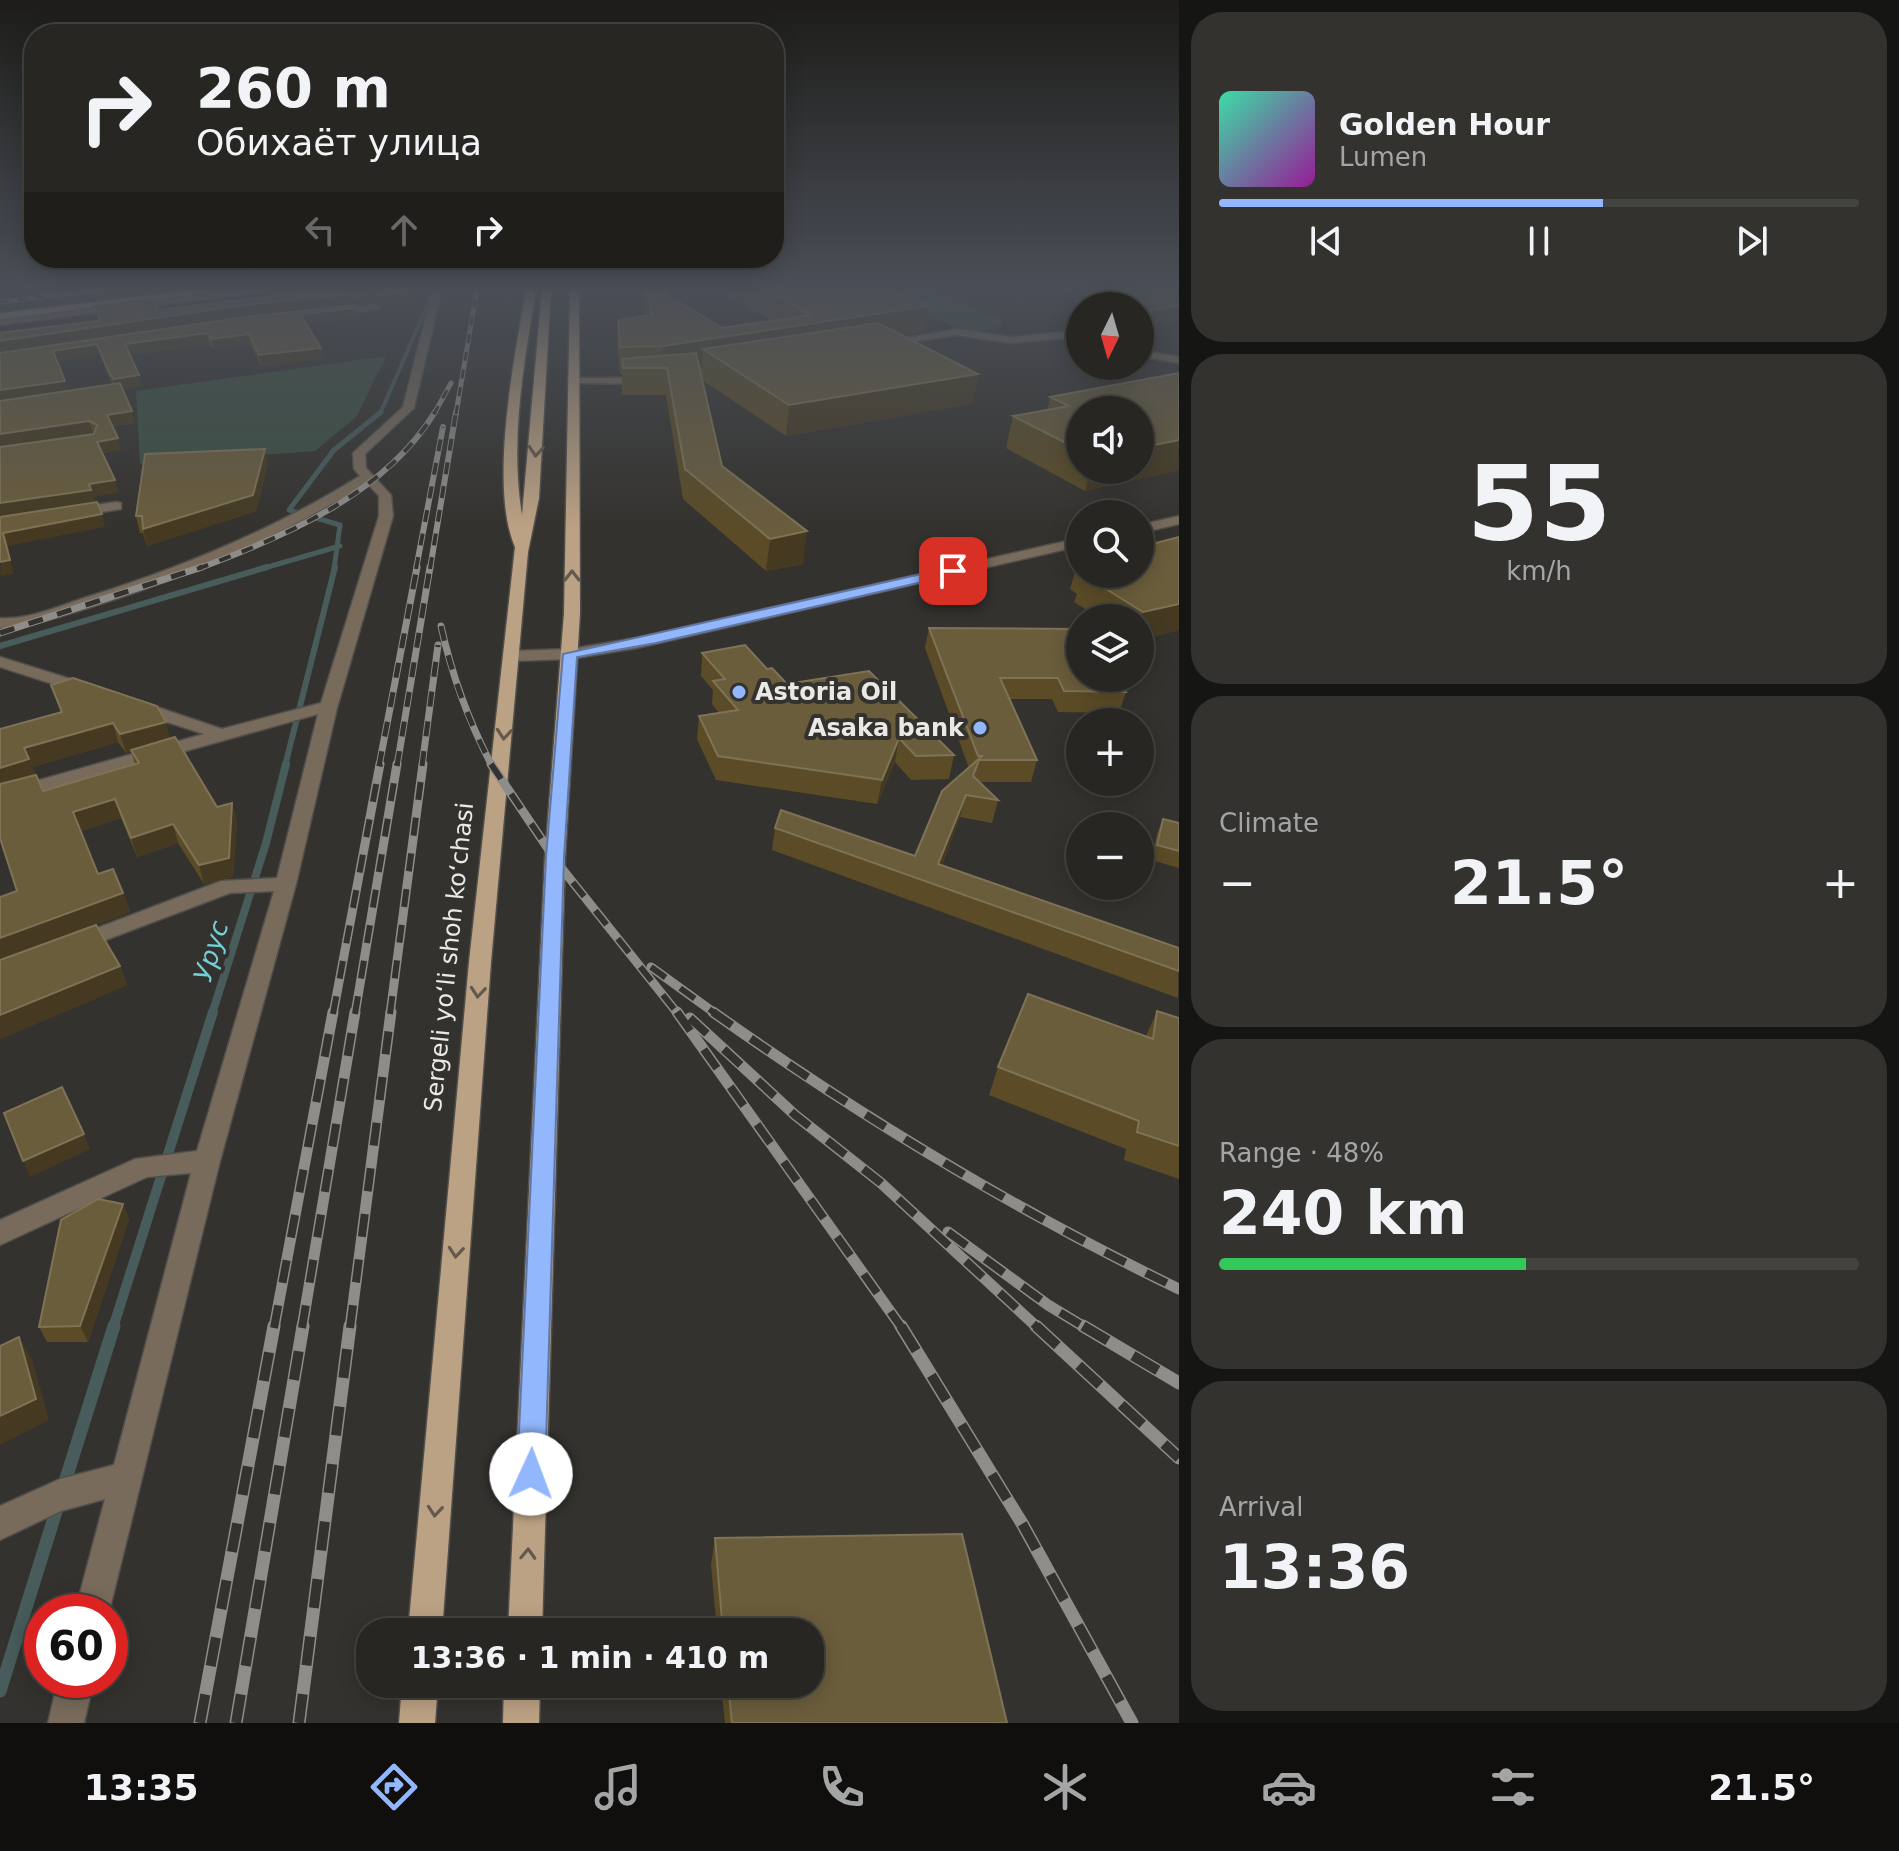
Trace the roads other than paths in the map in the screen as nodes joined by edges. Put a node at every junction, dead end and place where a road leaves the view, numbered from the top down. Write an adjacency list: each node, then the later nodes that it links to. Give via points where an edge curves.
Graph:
1 (418, 369): 7 (street, via 408,408 359,453 358,464)
2 (518, 369): 13 (main road, via 509,466)
3 (541, 369): 13 (main road, Sergeli yo‘li shoh ko‘chasi, one-way to 13, via 532,498)
4 (573, 369): 6 (main road)
5 (662, 379): 6 (street)
6 (573, 381): 15 (main road, one-way to 6)
7 (368, 477): 14 (street, via 289,526 138,588 15,624); 18 (street, via 385,495 386,516)
8 (116, 506): 9 (street)
9 (58, 515)
10 (1179, 520): 11 (street)
11 (1154, 526)
12 (1066, 545): 15 (street)
13 (521, 552): 16 (main road, Sergeli yo‘li shoh ko‘chasi)
14 (0, 623)
15 (570, 654): 16 (street); 29 (main road, one-way to 15, via 555,857)
16 (512, 656): 28 (main road, Sergeli yo‘li shoh ko‘chasi, one-way to 28, via 479,978)
17 (0, 662): 19 (street)
18 (308, 711): 19 (street); 21 (street)
19 (220, 734): 20 (street)
20 (0, 797)
21 (286, 884): 22 (street, via 228,886); 23 (street)
22 (57, 951)
23 (207, 1161): 24 (street, via 144,1167); 25 (street)
24 (0, 1233)
25 (124, 1480): 26 (street, via 83,1484); 27 (street)
26 (0, 1524)
27 (96, 1594)
28 (426, 1618)
29 (526, 1618)
30 (72, 1698): 33 (street)
31 (419, 1698): 34 (main road)
32 (522, 1698): 35 (main road)
33 (66, 1723)
34 (417, 1723)
35 (521, 1723)

